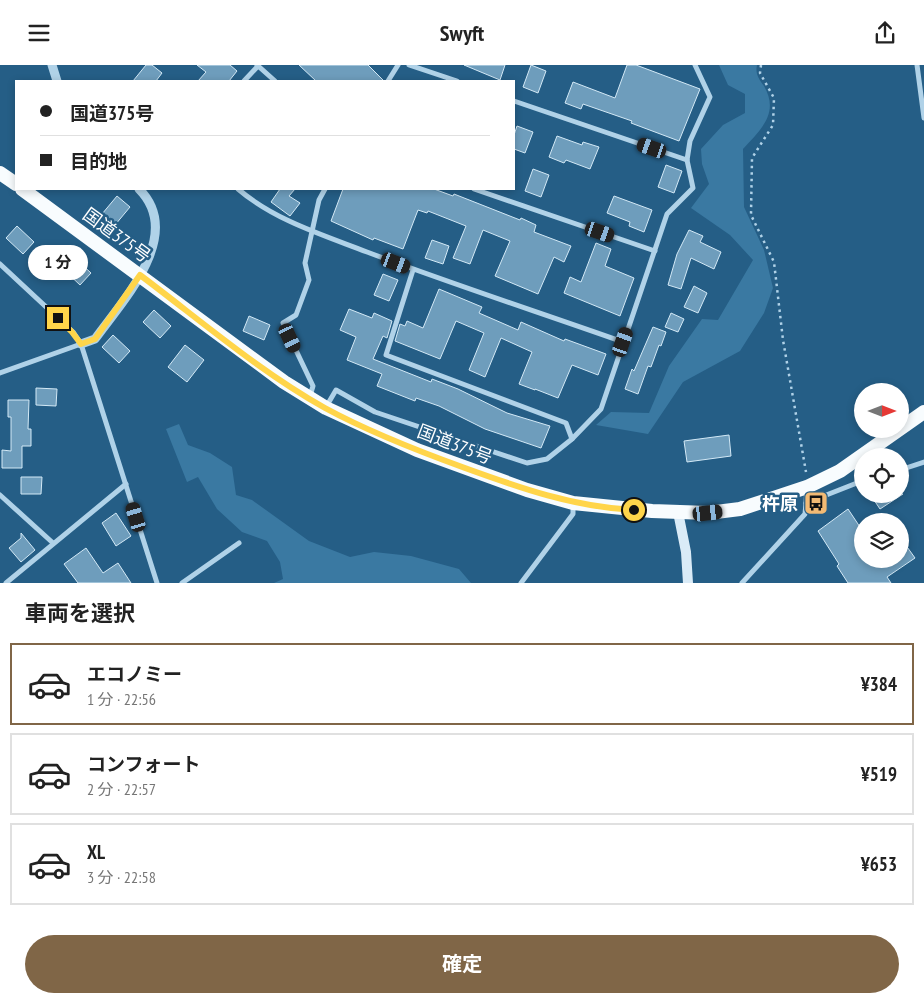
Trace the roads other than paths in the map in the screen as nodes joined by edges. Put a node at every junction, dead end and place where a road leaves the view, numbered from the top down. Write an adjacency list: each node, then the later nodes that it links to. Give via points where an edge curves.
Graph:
1 (52, 65): 7 (street)
2 (258, 65): 8 (street); 9 (street)
3 (398, 65): 10 (street)
4 (409, 65): 11 (street)
5 (695, 65): 14 (street, via 710,97 690,141)
6 (916, 65): 13 (street)
7 (57, 80)
8 (245, 80)
9 (274, 80)
10 (389, 80)
11 (454, 80)
12 (515, 101): 14 (street)
13 (924, 119)
14 (687, 160): 23 (street, via 693,188 667,214)
15 (0, 173): 16 (highway)
16 (15, 184)
17 (23, 190): 26 (highway, 国道375号)
18 (140, 190): 26 (street, via 150,202 155,219 152,253)
19 (239, 190): 22 (street, via 253,202)
20 (324, 190): 22 (street, via 319,199)
21 (477, 190): 23 (street)
22 (312, 231): 25 (street); 30 (street, via 305,263 309,280 296,315 283,323 313,385)
23 (655, 251): 27 (street)
24 (0, 264): 28 (street)
25 (413, 269): 27 (street); 33 (street, via 386,355 566,423)
26 (140, 275): 28 (street, via 95,339); 30 (highway, 国道375号)
27 (623, 342): 33 (street, via 601,409)
28 (81, 344): 29 (street); 36 (street)
29 (0, 373)
30 (310, 398): 31 (highway, 国道375号)
31 (326, 408): 33 (street, via 336,390 375,412 527,463 547,459); 40 (highway, 国道375号, via 417,451)
32 (924, 412): 38 (highway, 国道375号, via 840,471)
33 (572, 439)
34 (924, 463): 35 (street)
35 (909, 467)
36 (126, 484): 43 (street); 46 (street)
37 (854, 484): 41 (street)
38 (807, 487): 41 (street); 42 (highway, 国道375号, via 740,509)
39 (0, 495): 43 (street)
40 (573, 503): 42 (highway, 国道375号); 48 (street, via 572,514)
41 (806, 503): 50 (street, via 805,514)
42 (678, 512): 49 (main road)
43 (53, 543): 45 (street)
44 (239, 543): 47 (street)
45 (6, 583)
46 (156, 583)
47 (182, 583)
48 (521, 583)
49 (688, 583)
50 (742, 583)

